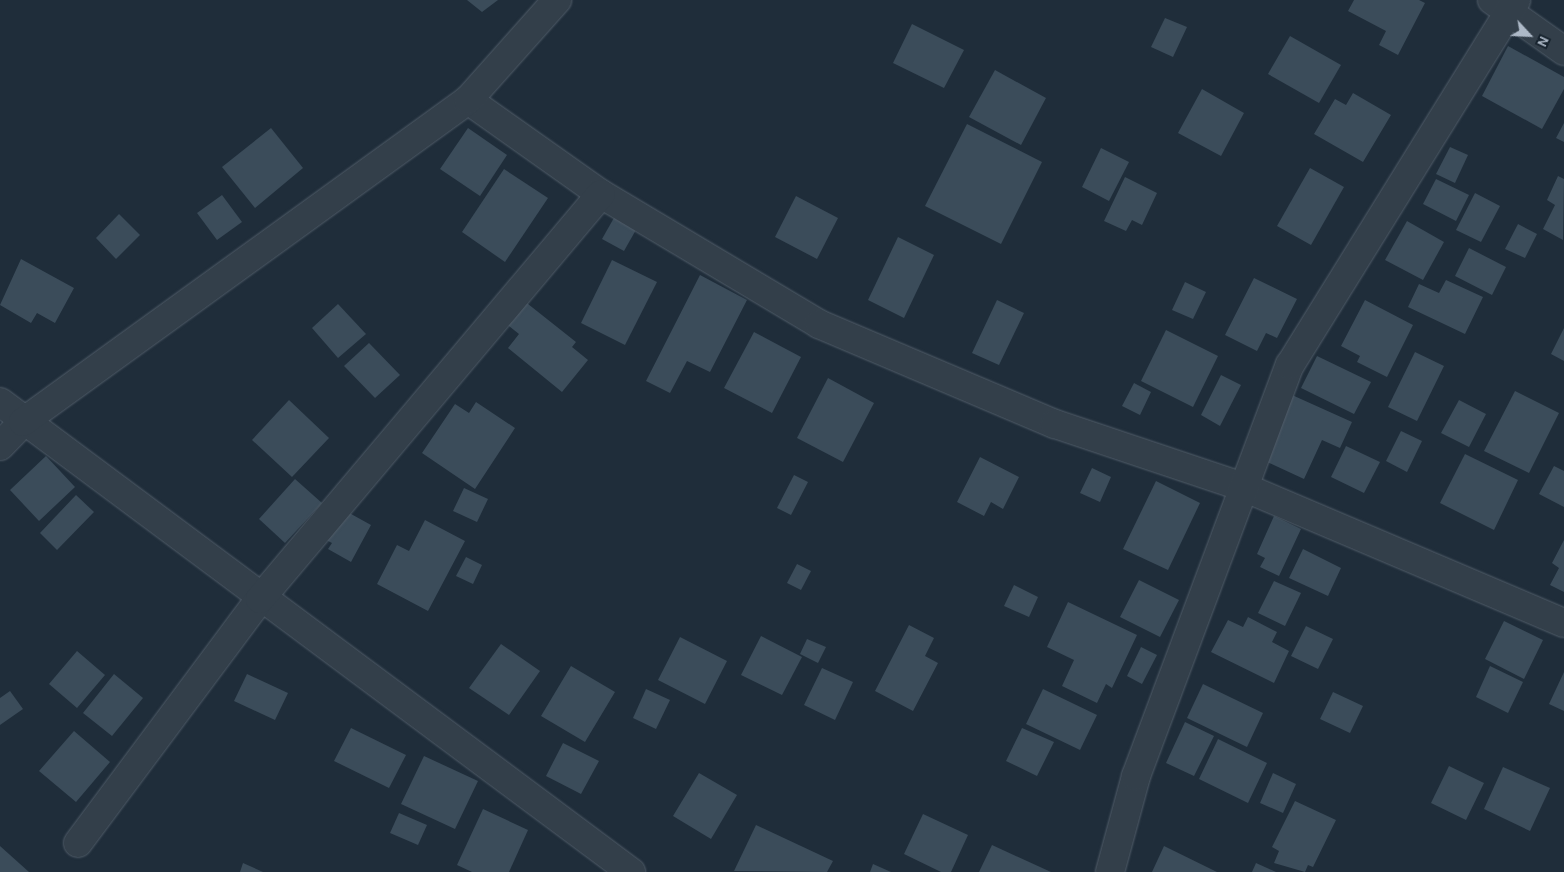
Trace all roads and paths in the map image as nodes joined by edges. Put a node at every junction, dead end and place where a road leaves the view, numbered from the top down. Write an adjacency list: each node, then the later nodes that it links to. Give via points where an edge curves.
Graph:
1 (557, 0): 4 (street)
2 (1506, 4): 3 (street); 9 (street, via 1290,365)
3 (1564, 51)
4 (468, 100): 5 (street); 7 (street)
5 (601, 194): 9 (street, via 820,324 1055,424); 10 (street)
6 (0, 402): 7 (street)
7 (23, 422): 8 (street); 10 (street)
8 (0, 446)
9 (1246, 488): 11 (street); 14 (street, via 1136,776)
10 (260, 599): 12 (street); 13 (street)
11 (1564, 623)
12 (78, 843)
13 (631, 872)
14 (1110, 872)

